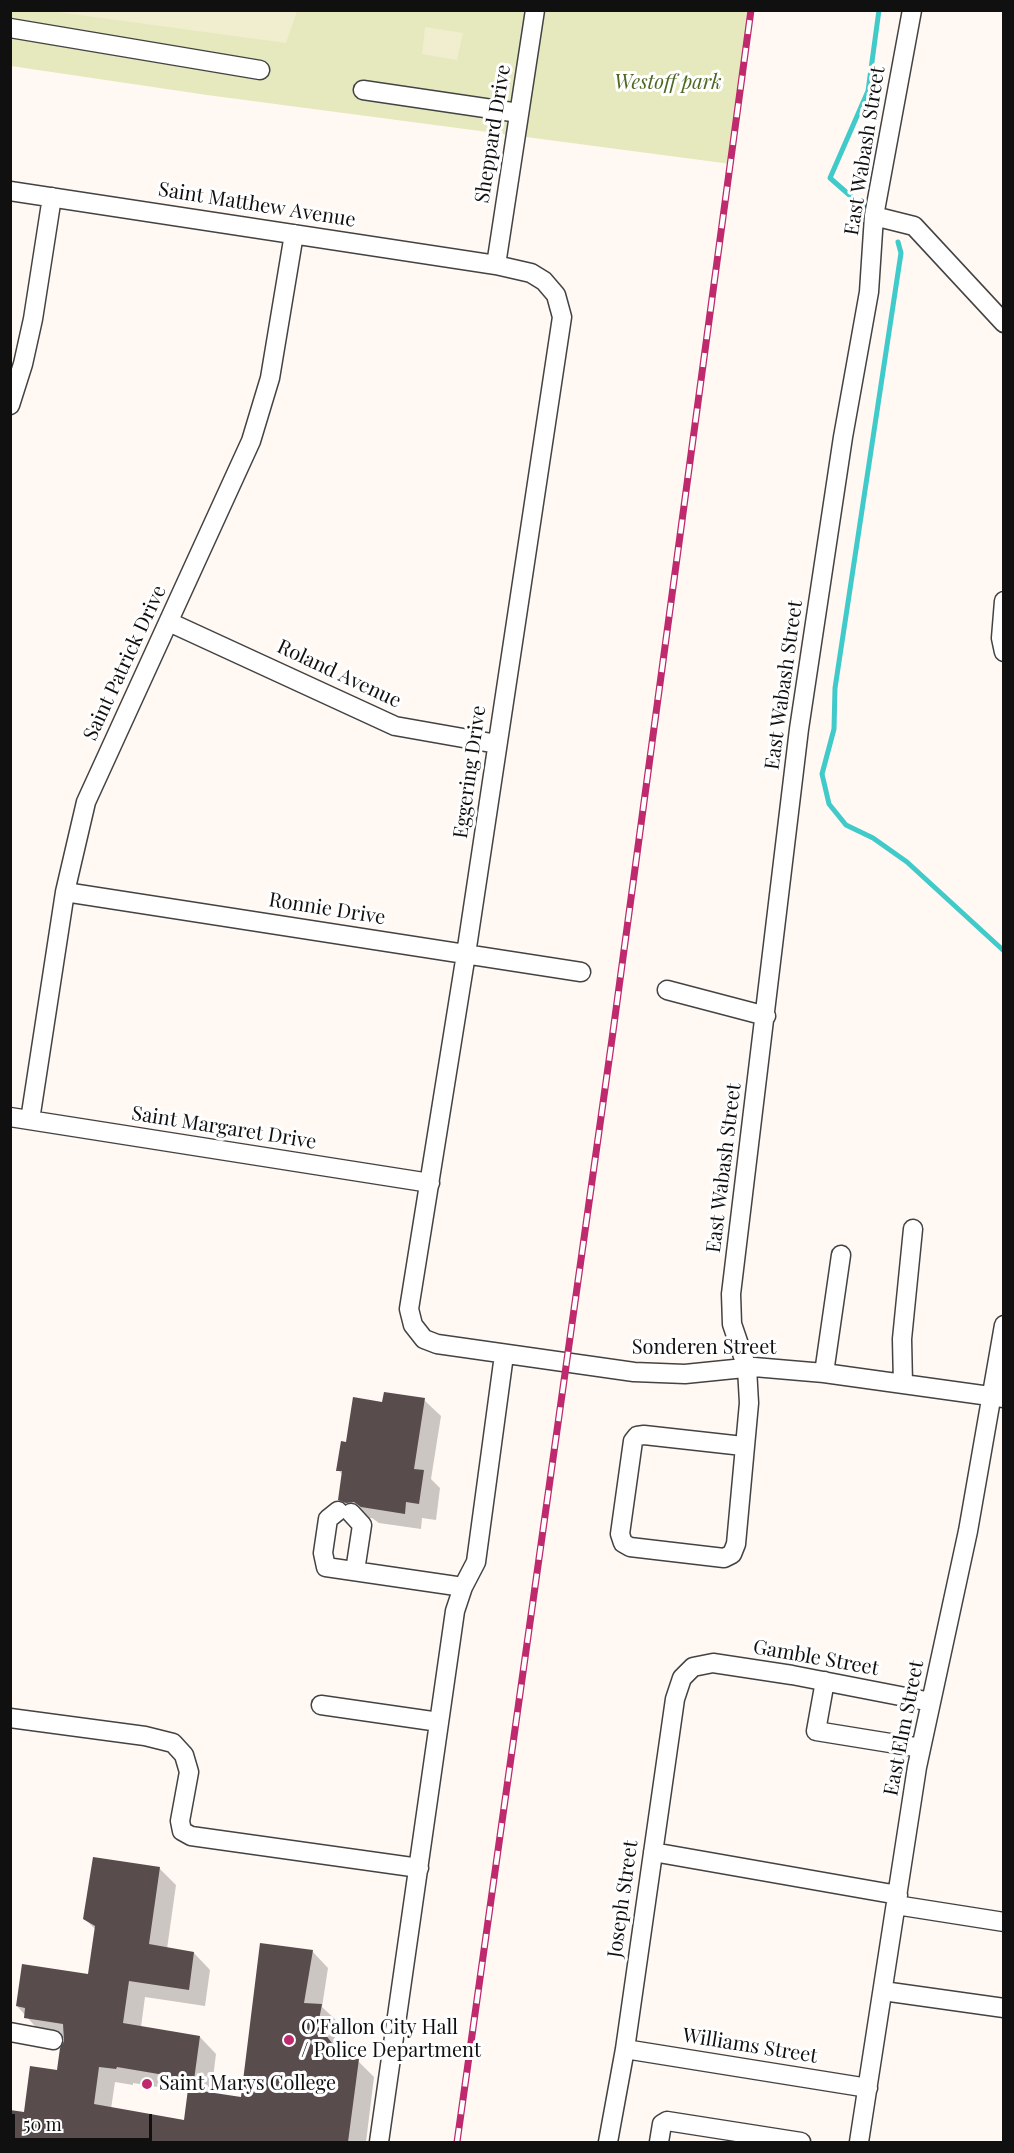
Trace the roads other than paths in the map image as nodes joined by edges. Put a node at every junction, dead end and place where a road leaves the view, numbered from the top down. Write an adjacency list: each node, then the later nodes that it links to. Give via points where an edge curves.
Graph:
1 (535, 10): 6 (street, Sheppard Drive)
2 (912, 10): 9 (street, East Wabash Street)
3 (10, 28): 4 (street)
4 (260, 70)
5 (363, 90): 6 (street)
6 (519, 113): 11 (street, Sheppard Drive)
7 (10, 190): 8 (street, Saint Matthew Avenue)
8 (52, 197): 10 (street, Saint Matthew Avenue); 13 (street, via 33,319)
9 (874, 216): 12 (street, via 914,226); 22 (street, East Wabash Street, via 869,291 799,729)
10 (294, 234): 11 (street, Saint Matthew Avenue); 15 (street, Saint Patrick Drive, via 270,378 251,441)
11 (496, 265): 17 (street, Eggering Drive, via 531,273 544,281 556,295 562,317)
12 (1004, 323)
13 (10, 405)
14 (1004, 601): 16 (street)
15 (169, 622): 17 (street, Roland Avenue, via 394,726); 18 (street, Saint Patrick Drive, via 86,801)
16 (1004, 652)
17 (497, 744): 19 (street, Eggering Drive)
18 (65, 892): 19 (street, Ronnie Drive); 24 (street, Saint Patrick Drive)
19 (466, 954): 20 (street, Ronnie Drive); 25 (street, Eggering Drive)
20 (581, 972)
21 (666, 990): 22 (street)
22 (766, 1016): 31 (street, East Wabash Street, via 731,1294 732,1324)
23 (10, 1117): 24 (street, Saint Margaret Drive)
24 (30, 1120): 25 (street, Saint Margaret Drive)
25 (430, 1183): 28 (street, Eggering Drive, via 409,1309)
26 (912, 1229): 33 (street, via 902,1331)
27 (841, 1255): 32 (street)
28 (413, 1324): 30 (street, Sonderen Street, via 424,1339 437,1344)
29 (1004, 1325): 34 (street, East Elm Street)
30 (504, 1355): 31 (street, Sonderen Street, via 634,1372 685,1374); 37 (street, via 476,1562)
31 (747, 1368): 32 (street, Sonderen Street); 35 (street, East Wabash Street, via 749,1403)
32 (824, 1373): 33 (street, Sonderen Street)
33 (903, 1384): 34 (street, Sonderen Street)
34 (998, 1397): 40 (street, East Elm Street)
35 (743, 1446): 35 (street, East Wabash Street, via 736,1545 732,1554 724,1558 630,1548 623,1543 620,1534 633,1441 637,1436)
36 (355, 1571): 36 (street, via 327,1567 323,1553 328,1519 345,1512 362,1525); 37 (street)
37 (463, 1587): 43 (street, via 455,1611)
38 (693, 1667): 39 (street, Gamble Street, via 713,1663); 45 (street, Joseph Street, via 682,1678 675,1700)
39 (825, 1681): 40 (street, Gamble Street); 44 (street, via 816,1731)
40 (931, 1702): 44 (street, East Elm Street)
41 (321, 1705): 43 (street)
42 (10, 1718): 46 (street, via 173,1743 184,1755 189,1772 180,1821 182,1831 191,1836)
43 (440, 1722): 46 (street)
44 (921, 1748): 47 (street, East Elm Street)
45 (652, 1852): 47 (street); 53 (street, Joseph Street)
46 (419, 1868): 55 (street)
47 (897, 1900): 48 (street); 49 (street, East Elm Street)
48 (1004, 1922)
49 (883, 1991): 50 (street); 54 (street, East Elm Street)
50 (1004, 2008)
51 (10, 2032): 52 (street)
52 (54, 2040)
53 (625, 2049): 54 (street, Williams Street); 56 (street, Joseph Street)
54 (868, 2088): 59 (street, East Elm Street)
55 (380, 2142)
56 (608, 2142)
57 (659, 2142): 58 (street, via 662,2124 667,2121)
58 (801, 2142)
59 (859, 2142)

